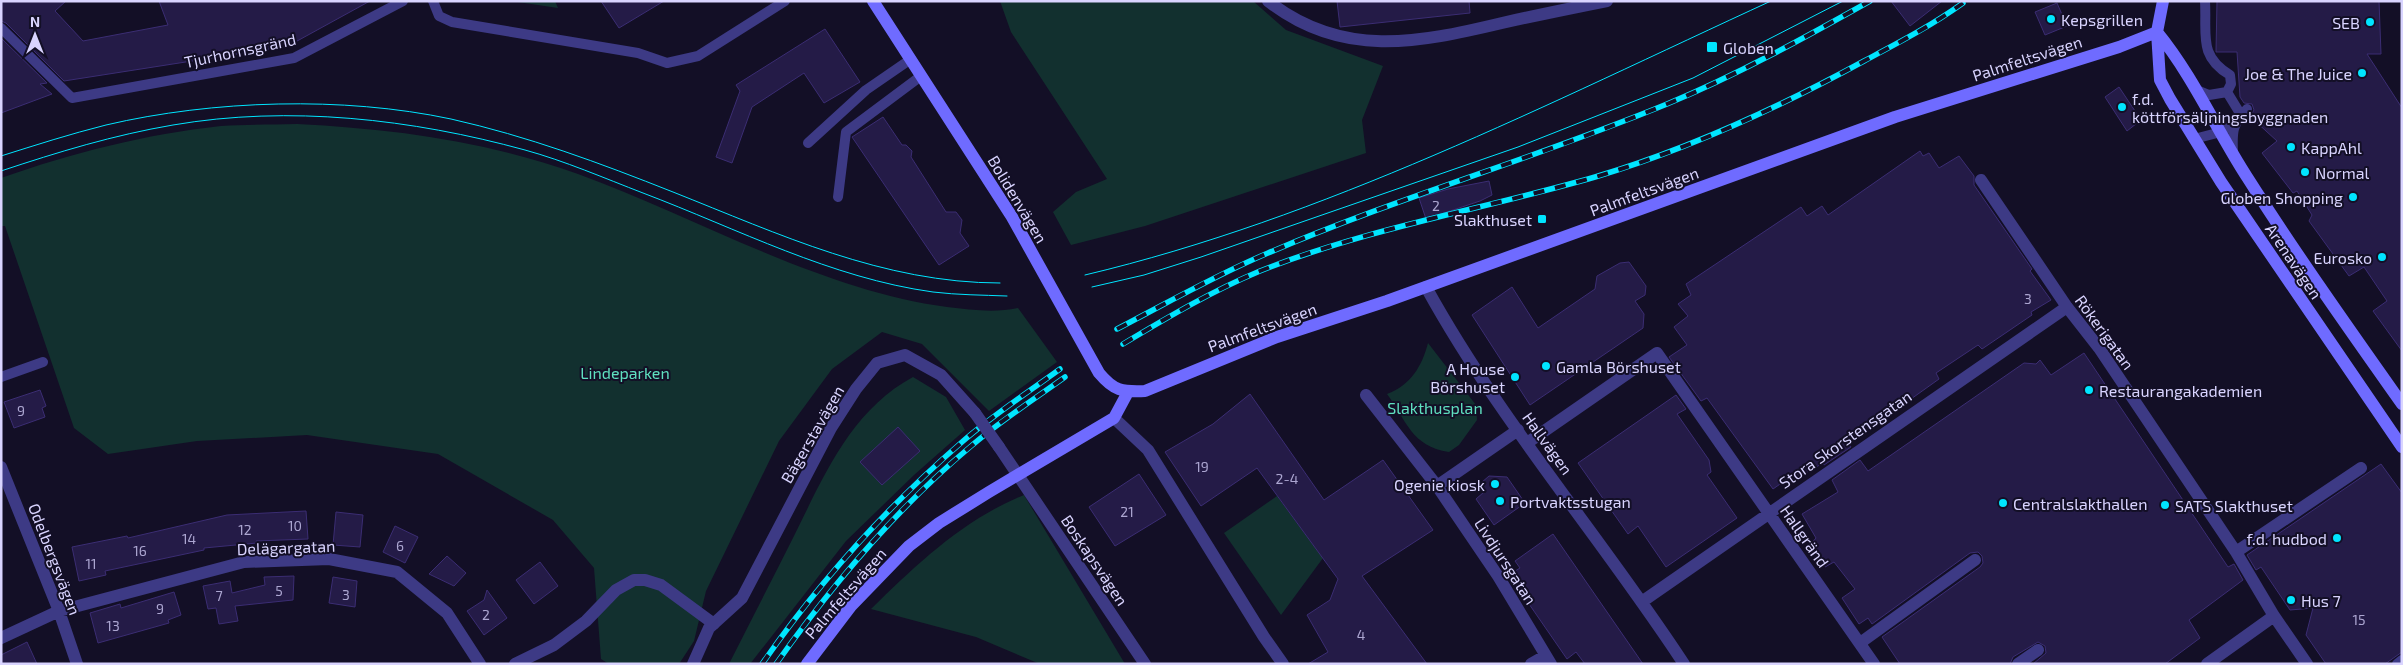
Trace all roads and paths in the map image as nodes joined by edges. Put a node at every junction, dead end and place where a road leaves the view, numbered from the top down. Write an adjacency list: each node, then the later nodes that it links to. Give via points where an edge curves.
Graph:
1 (403, 1): 9 (lane, Tjurhornsgränd, via 294,58 72,98)
2 (433, 1): 3 (lane, via 439,16 452,22 638,53 667,63 698,56)
3 (785, 1)
4 (874, 1): 11 (main road, Bolidenvägen)
5 (1268, 1): 6 (street, via 1310,27 1337,36 1366,42 1397,43 1443,37)
6 (1607, 1)
7 (2163, 1): 10 (main road, Arenavägen)
8 (2206, 1): 14 (lane, via 2207,53 2216,66 2230,75 2231,84)
9 (1, 28)
10 (2157, 32): 13 (main road, Arenavägen, via 2179,58); 17 (main road, Arenavägen, via 2160,80); 22 (main road, Palmfeltsvägen, via 2119,47 1895,117)
11 (911, 59): 12 (main road, Bolidenvägen); 18 (lane, via 866,90)
12 (922, 76): 21 (lane, via 846,132); 27 (main road, Bolidenvägen, via 1012,217 1099,373 1110,386)
13 (2197, 90): 14 (lane, via 2209,95); 16 (main road, Arenavägen)
14 (2227, 92): 15 (lane)
15 (2241, 115): 16 (lane); 19 (lane, via 2232,131)
16 (2221, 132): 17 (lane); 19 (main road, Arenavägen)
17 (2194, 139): 33 (main road, Arenavägen)
18 (808, 143)
19 (2233, 154): 29 (main road, Arenavägen, via 2284,235)
20 (1981, 180): 23 (street, Rökerigatan)
21 (838, 197)
22 (1426, 287): 26 (main road, Palmfeltsvägen, via 1277,337); 31 (street, Hallvägen)
23 (2067, 306): 38 (street, Stora Skorstensgatan); 39 (street, Rökerigatan, via 2099,348)
24 (43, 362): 25 (lane)
25 (1, 376)
26 (1146, 391): 27 (main road, Bolidenvägen)
27 (1128, 392): 30 (main road)
28 (1366, 395): 37 (street)
29 (2402, 404)
30 (1114, 418): 36 (main road, Palmfeltsvägen); 56 (street, via 1148,450)
31 (1518, 430): 32 (street, Hallvägen); 37 (street)
32 (1527, 443): 38 (street, Hallgränd, via 1657,353); 41 (street, Hallvägen)
33 (2402, 447)
34 (1, 467): 42 (street, Odelbergsvägen)
35 (2361, 468): 39 (street)
36 (1018, 474): 44 (street, Bägerstavägen, bridge, via 975,413 941,375 905,355 877,363 831,428 742,598); 54 (main road, Palmfeltsvägen, via 908,546 851,606); 55 (street, Boskapsvägen)
37 (1437, 486): 48 (street, Livdjursgatan, via 1498,576)
38 (1769, 512): 41 (street, Stora Skorstensgatan); 46 (street, Hallgränd)
39 (2236, 552): 43 (street, Rökerigatan)
40 (1975, 560): 46 (street)
41 (1643, 601): 58 (street, Hallvägen)
42 (59, 611): 45 (street, Delägargatan); 50 (street, Odelbergsvägen); 51 (street, Delägargatan, via 244,562 329,559 396,572 447,613)
43 (2274, 616): 61 (street); 62 (street, Rökerigatan)
44 (714, 624): 52 (street, via 661,585 634,580 616,590 586,621 554,645); 53 (street, Bägerstavägen, via 709,628)
45 (1, 638)
46 (1860, 644): 59 (street, Hallgränd)
47 (2038, 650): 60 (street)
48 (1548, 660): 57 (street, Livdjursgatan)
49 (2402, 660): 63 (lane)
50 (77, 664)
51 (480, 664)
52 (515, 664)
53 (693, 664)
54 (807, 664)
55 (1145, 664)
56 (1283, 664)
57 (1531, 664)
58 (1684, 664)
59 (1874, 664)
60 (2018, 664)
61 (2207, 664)
62 (2307, 664)
63 (2397, 664)

